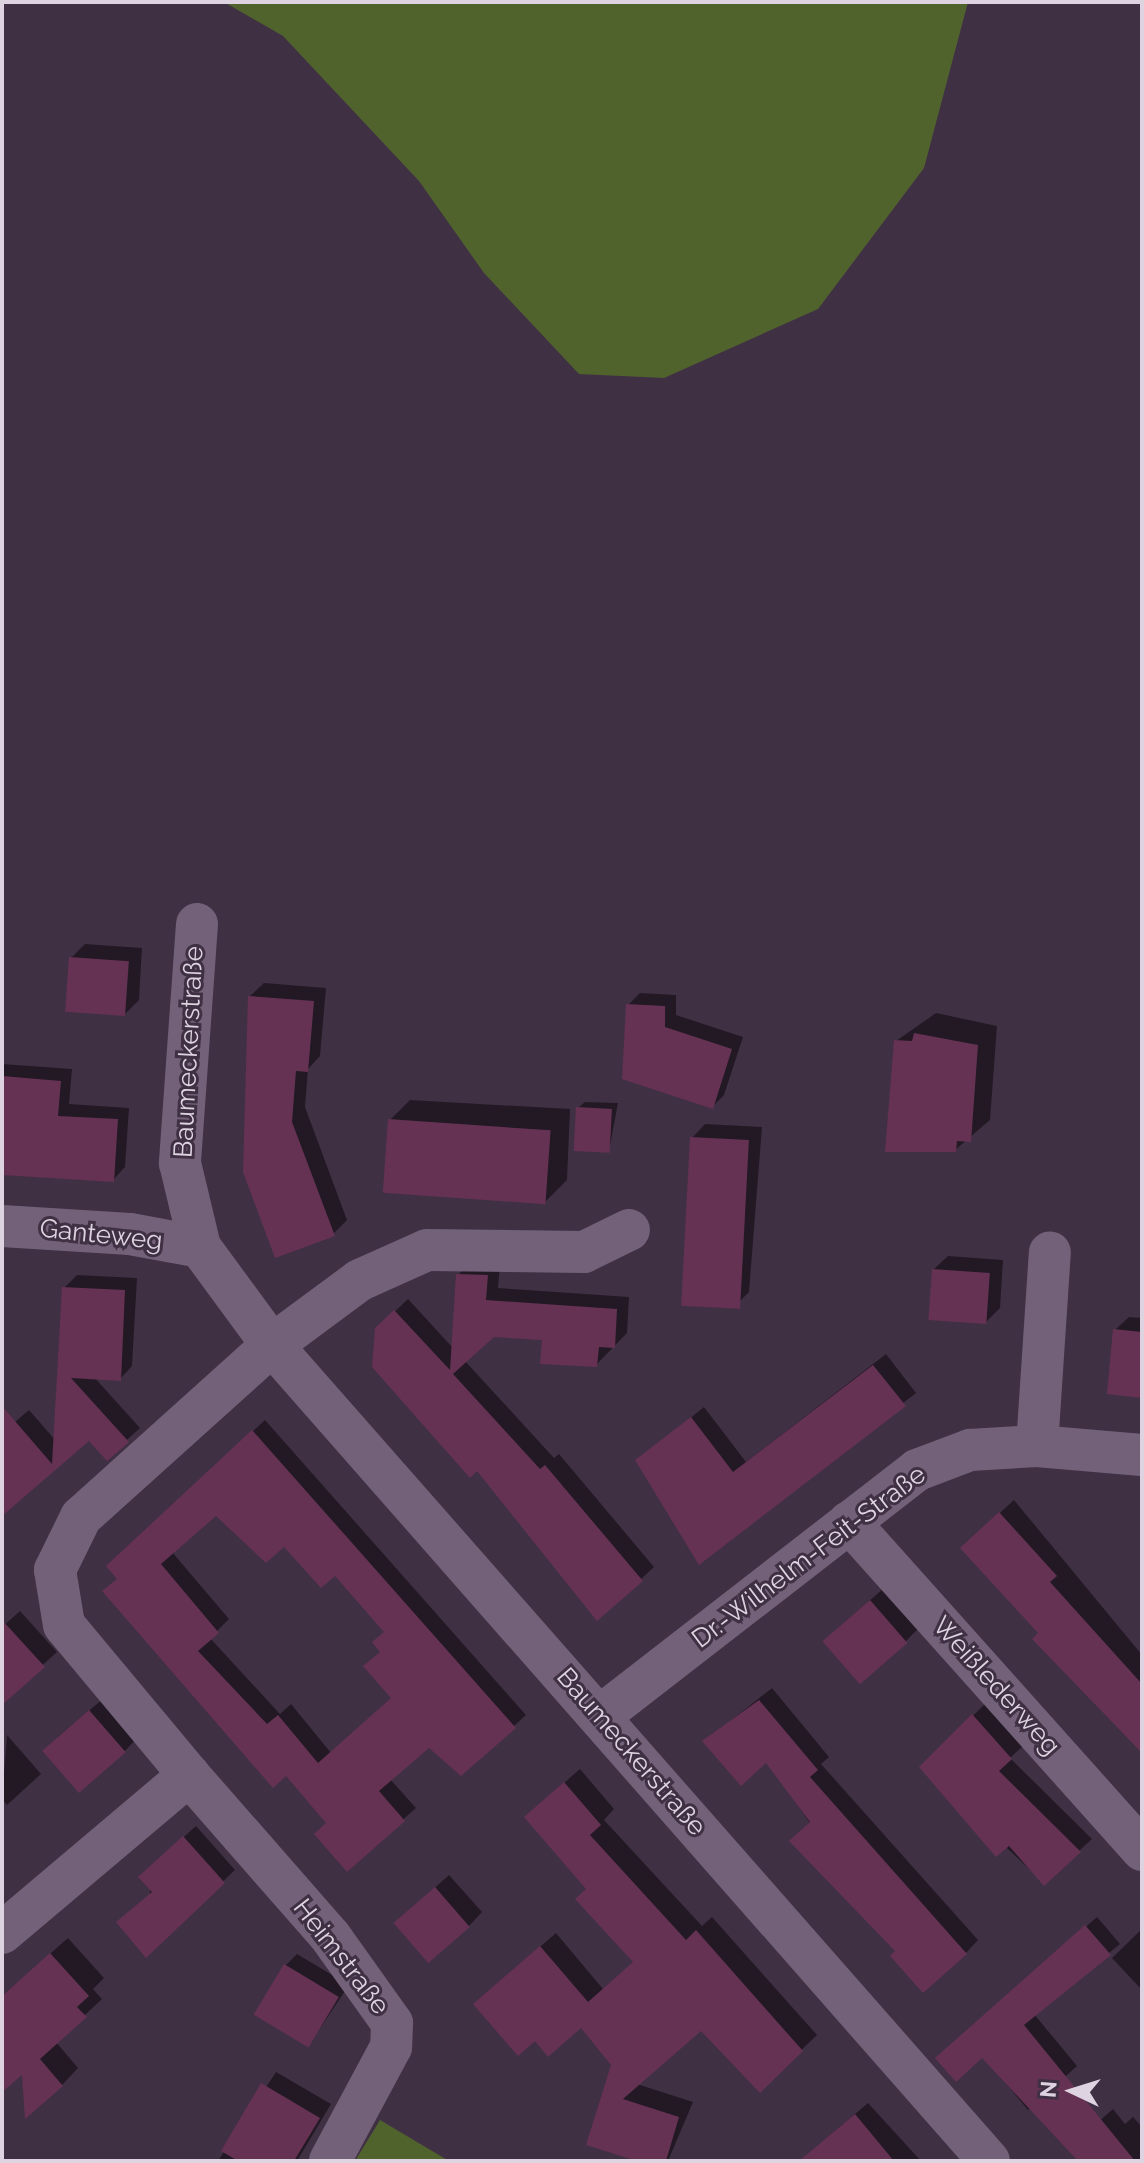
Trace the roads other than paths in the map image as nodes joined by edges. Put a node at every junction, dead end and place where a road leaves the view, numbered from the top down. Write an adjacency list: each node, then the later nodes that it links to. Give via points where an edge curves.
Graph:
1 (197, 924): 4 (street, Baumeckerstraße, via 180,1163)
2 (2, 1226): 4 (street, Ganteweg, via 130,1234)
3 (629, 1230): 6 (street, via 584,1252 427,1250 360,1280)
4 (200, 1247): 6 (street, Baumeckerstraße)
5 (1050, 1252): 7 (street)
6 (272, 1345): 10 (street, Baumeckerstraße); 11 (street, Heimstraße, via 81,1517 55,1570 64,1625)
7 (1037, 1446): 8 (street, Dr.-Wilhelm-Feit-Straße); 9 (street, Dr.-Wilhelm-Feit-Straße, via 970,1450 917,1470)
8 (1142, 1455)
9 (849, 1522): 10 (street, Dr.-Wilhelm-Feit-Straße); 12 (street, Weißlederweg)
10 (600, 1716): 15 (street, Baumeckerstraße)
11 (189, 1775): 13 (street); 14 (street, Heimstraße, via 330,1936 392,2023 391,2047)
12 (1142, 1850)
13 (2, 1933)
14 (330, 2161)
15 (989, 2161)

